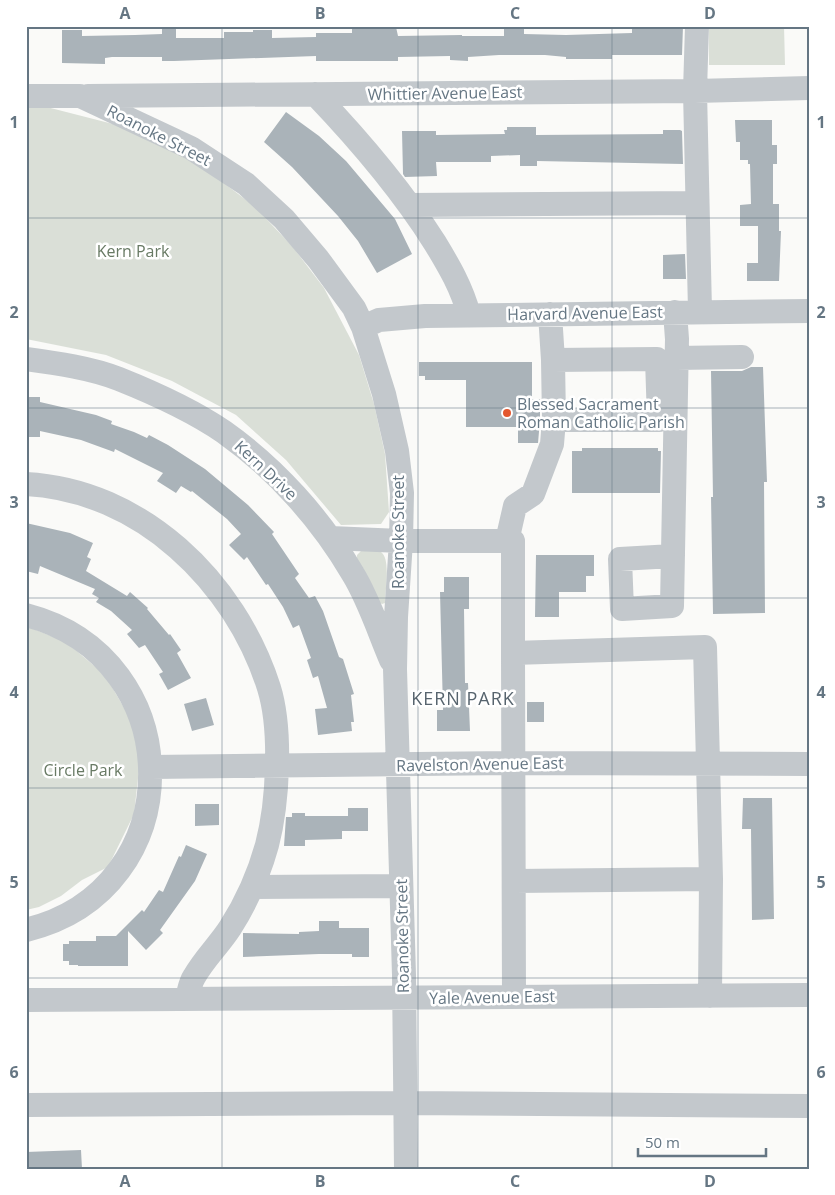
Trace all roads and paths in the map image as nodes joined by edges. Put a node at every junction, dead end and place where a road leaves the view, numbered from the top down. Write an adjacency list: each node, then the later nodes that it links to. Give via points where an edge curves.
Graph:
1 (697, 26): 3 (street)
2 (809, 88): 3 (street, Whittier Avenue East)
3 (695, 91): 4 (street, Whittier Avenue East); 7 (street)
4 (315, 94): 6 (street, Whittier Avenue East); 8 (street, via 380,166)
5 (26, 96): 6 (street, Roanoke Street)
6 (80, 96): 14 (street, Roanoke Street, via 191,148 246,184 284,219 318,259 354,308)
7 (697, 202): 8 (street); 9 (street)
8 (410, 205): 13 (street, via 464,294)
9 (700, 311): 10 (street, Harvard Avenue East); 11 (street, Harvard Avenue East)
10 (809, 311)
11 (675, 312): 12 (street, Harvard Avenue East); 16 (street)
12 (550, 314): 13 (street, Harvard Avenue East); 18 (street)
13 (469, 315): 14 (street, Harvard Avenue East, via 379,320)
14 (363, 328): 22 (street, Roanoke Street, via 384,394 397,451 402,493)
15 (742, 357): 16 (street)
16 (676, 358): 24 (street)
17 (26, 359): 21 (street, Kern Drive, via 117,378 177,405 223,431 263,463)
18 (553, 360): 19 (street); 19 (street, via 657,359 658,376 658,420)
19 (554, 420): 23 (street, via 552,444 533,494 515,506)
20 (26, 484): 33 (street, via 81,493 116,506 157,530 191,558 222,596 253,647 269,689 276,732)
21 (330, 538): 22 (street); 27 (street, Kern Drive, via 354,575)
22 (401, 541): 23 (street); 27 (street, Roanoke Street)
23 (510, 541): 26 (street)
24 (673, 556)
25 (26, 614): 32 (street, via 72,633 113,668 140,714 148,740)
26 (514, 653): 28 (street); 29 (street, via 705,647)
27 (395, 669): 31 (street, Roanoke Street)
28 (514, 763): 29 (street, Ravelston Avenue East); 31 (street, Ravelston Avenue East); 35 (street)
29 (707, 763): 30 (street, Ravelston Avenue East); 34 (street)
30 (809, 764)
31 (398, 765): 33 (street, Ravelston Avenue East); 36 (street, Roanoke Street)
32 (151, 767): 33 (street, Ravelston Avenue East); 38 (street, via 149,796 142,824 131,850 115,874 72,912)
33 (276, 767): 37 (street, via 274,811)
34 (710, 879): 35 (street); 40 (street)
35 (515, 882): 41 (street)
36 (401, 886): 37 (street); 43 (street, Roanoke Street)
37 (253, 887): 42 (street, via 231,927 193,978)
38 (26, 930)
39 (809, 995): 40 (street, Yale Avenue East)
40 (710, 996): 41 (street, Yale Avenue East)
41 (514, 997): 43 (street, Yale Avenue East)
42 (187, 998): 43 (street, Yale Avenue East); 44 (street, Yale Avenue East)
43 (403, 998): 45 (street, Roanoke Street)
44 (26, 1000)
45 (404, 1103): 46 (street); 47 (street); 48 (street, Roanoke Street)
46 (26, 1105)
47 (809, 1106)
48 (406, 1169)

